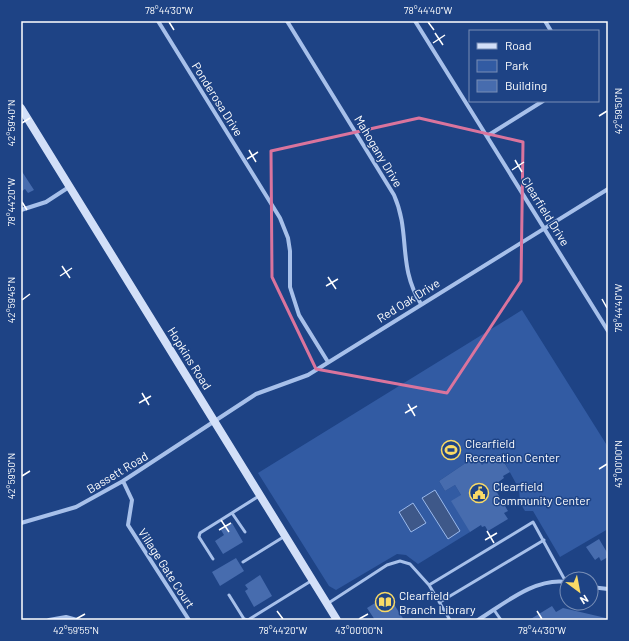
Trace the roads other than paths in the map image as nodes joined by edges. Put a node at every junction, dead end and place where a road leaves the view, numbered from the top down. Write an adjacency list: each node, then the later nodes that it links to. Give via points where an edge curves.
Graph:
1 (158, 21): 15 (street, Ponderosa Drive, via 280,218 288,238 290,287 299,315)
2 (287, 21): 13 (street, Mahogany Drive, via 394,194 402,215 407,274 412,290)
3 (415, 21): 8 (street, Clearfield Drive)
4 (545, 21): 5 (street)
5 (550, 30)
6 (541, 102): 8 (street)
7 (21, 108): 9 (street, Hopkins Road)
8 (487, 136): 12 (street, Clearfield Drive)
9 (69, 186): 11 (street, via 46,202); 16 (street, Hopkins Road)
10 (608, 189): 12 (street, Red Oak Drive)
11 (21, 210)
12 (544, 227): 13 (street, Red Oak Drive); 14 (street, Clearfield Drive)
13 (421, 304): 15 (street, Red Oak Drive)
14 (608, 331)
15 (328, 362): 16 (street, Red Oak Drive, via 308,375 256,394)
16 (215, 421): 17 (street, Bassett Road); 18 (street, Hopkins Road)
17 (123, 481): 20 (street, Bassett Road, via 76,507); 36 (street, Village Gate Court, via 132,500 128,525)
18 (260, 495): 19 (lane); 22 (street, Hopkins Road)
19 (232, 513): 21 (lane); 24 (lane, via 200,533 199,536)
20 (21, 523)
21 (245, 532)
22 (285, 536): 25 (lane); 27 (street, Hopkins Road)
23 (544, 540): 26 (lane); 29 (lane, via 533,522); 31 (lane)
24 (213, 559)
25 (243, 562)
26 (560, 571)
27 (312, 580): 30 (lane, via 248,620 244,619); 32 (street, Hopkins Road)
28 (559, 582): 33 (street, via 551,581 533,587)
29 (430, 585): 31 (lane); 32 (lane, via 410,564 400,561 387,565)
30 (229, 595)
31 (440, 602): 38 (lane)
32 (327, 604): 37 (street, Hopkins Road)
33 (494, 610): 39 (street); 40 (lane)
34 (48, 620): 35 (street, via 66,617)
35 (77, 620)
36 (189, 620)
37 (336, 620)
38 (450, 620)
39 (478, 620)
40 (500, 620)

